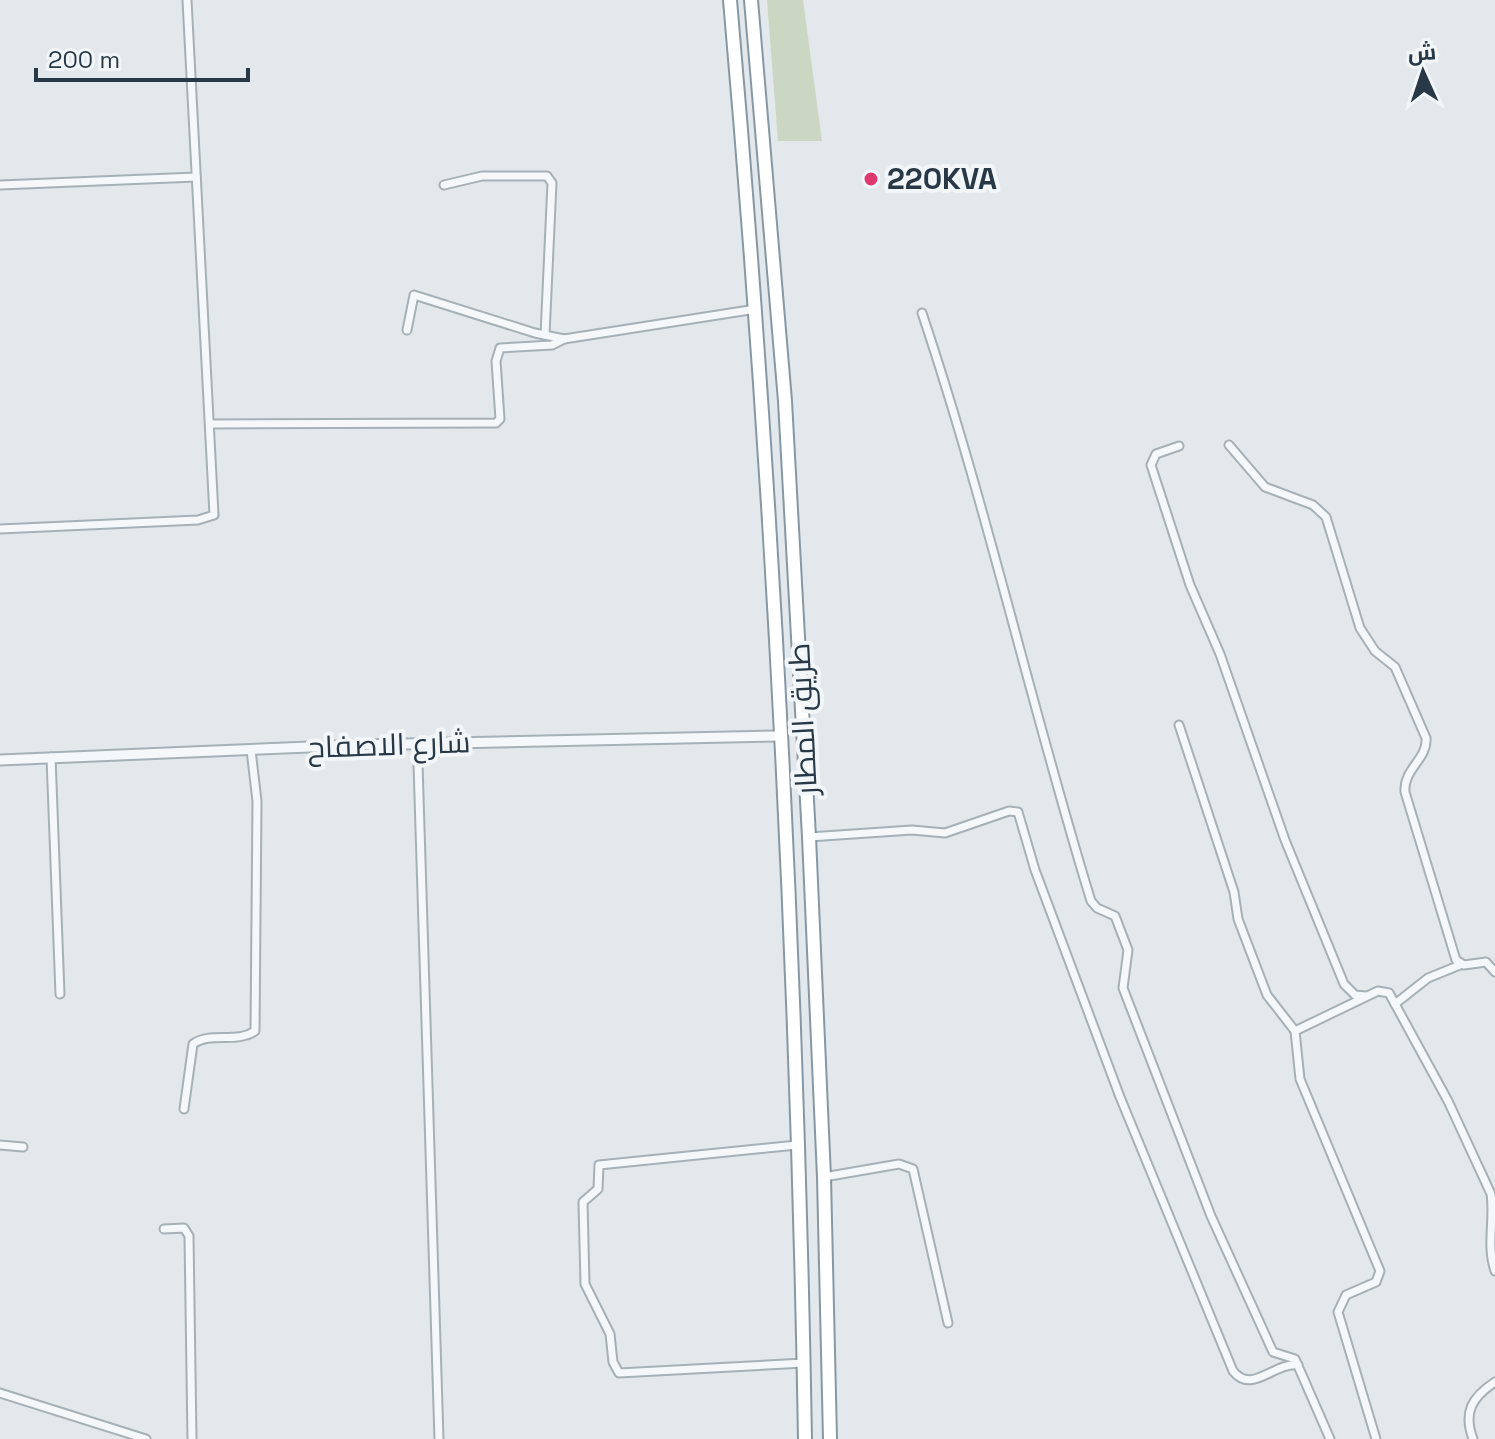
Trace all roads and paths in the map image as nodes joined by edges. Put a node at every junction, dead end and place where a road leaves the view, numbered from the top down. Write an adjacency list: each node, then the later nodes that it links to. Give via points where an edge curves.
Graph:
1 (187, 0): 4 (street)
2 (730, 0): 7 (highway, طريق المطار)
3 (751, 0): 22 (highway, طريق المطار, via 785,401)
4 (196, 177): 5 (street); 12 (street)
5 (0, 185)
6 (444, 185): 10 (street, via 482,176 547,176 552,183)
7 (756, 309): 11 (street); 17 (highway, طريق المطار)
8 (922, 313): 38 (street, via 975,478 1091,901 1113,913 1121,929 1128,950 1123,988 1211,1216 1273,1352 1291,1356)
9 (407, 330): 10 (street, via 414,295)
10 (545, 335): 11 (street)
11 (564, 339): 12 (street, via 552,345 500,348 496,423)
12 (210, 424): 15 (street, via 215,513 210,518)
13 (1229, 445): 23 (street, via 1265,487 1322,512 1360,628 1398,671 1427,742 1406,775 1405,792)
14 (1179, 446): 26 (street, via 1156,454 1151,465 1190,585 1344,984 1350,992)
15 (0, 529)
16 (1179, 725): 28 (street, via 1234,892 1238,919 1267,995)
17 (779, 736): 18 (street, شارع الاصفاح); 31 (highway, طريق المطار)
18 (452, 743): 19 (street, شارع الاصفاح); 43 (street, via 418,764)
19 (251, 750): 20 (street, شارع الاصفاح); 29 (street, via 257,801 255,1031 193,1044)
20 (51, 757): 21 (street, شارع الاصفاح); 25 (street)
21 (0, 760)
22 (809, 837): 33 (highway, طريق المطار); 38 (street, via 945,833 1018,812 1120,1097 1233,1371 1252,1381 1282,1366)
23 (1460, 965): 24 (street, via 1482,961); 27 (street, via 1428,978)
24 (1495, 972)
25 (60, 994)
26 (1366, 996): 27 (street, via 1385,991); 28 (street)
27 (1395, 1004): 35 (street, via 1491,1194)
28 (1295, 1031): 47 (street, via 1300,1079 1380,1271 1376,1282 1346,1295 1338,1312)
29 (184, 1109)
30 (0, 1145): 32 (street)
31 (797, 1145): 37 (highway, طريق المطار); 37 (street, via 599,1165 598,1189 583,1202 584,1270 587,1294 610,1334 619,1373)
32 (23, 1147)
33 (824, 1177): 36 (street, via 899,1164 913,1169); 45 (highway, طريق المطار)
34 (164, 1229): 42 (street, via 184,1228 189,1236)
35 (1495, 1271)
36 (948, 1323)
37 (804, 1363): 44 (highway, طريق المطار)
38 (1298, 1365): 46 (street)
39 (1495, 1382): 48 (street, via 1470,1407)
40 (0, 1393): 41 (street)
41 (146, 1439)
42 (192, 1439)
43 (439, 1439)
44 (805, 1439)
45 (830, 1439)
46 (1330, 1439)
47 (1376, 1439)
48 (1473, 1439)

